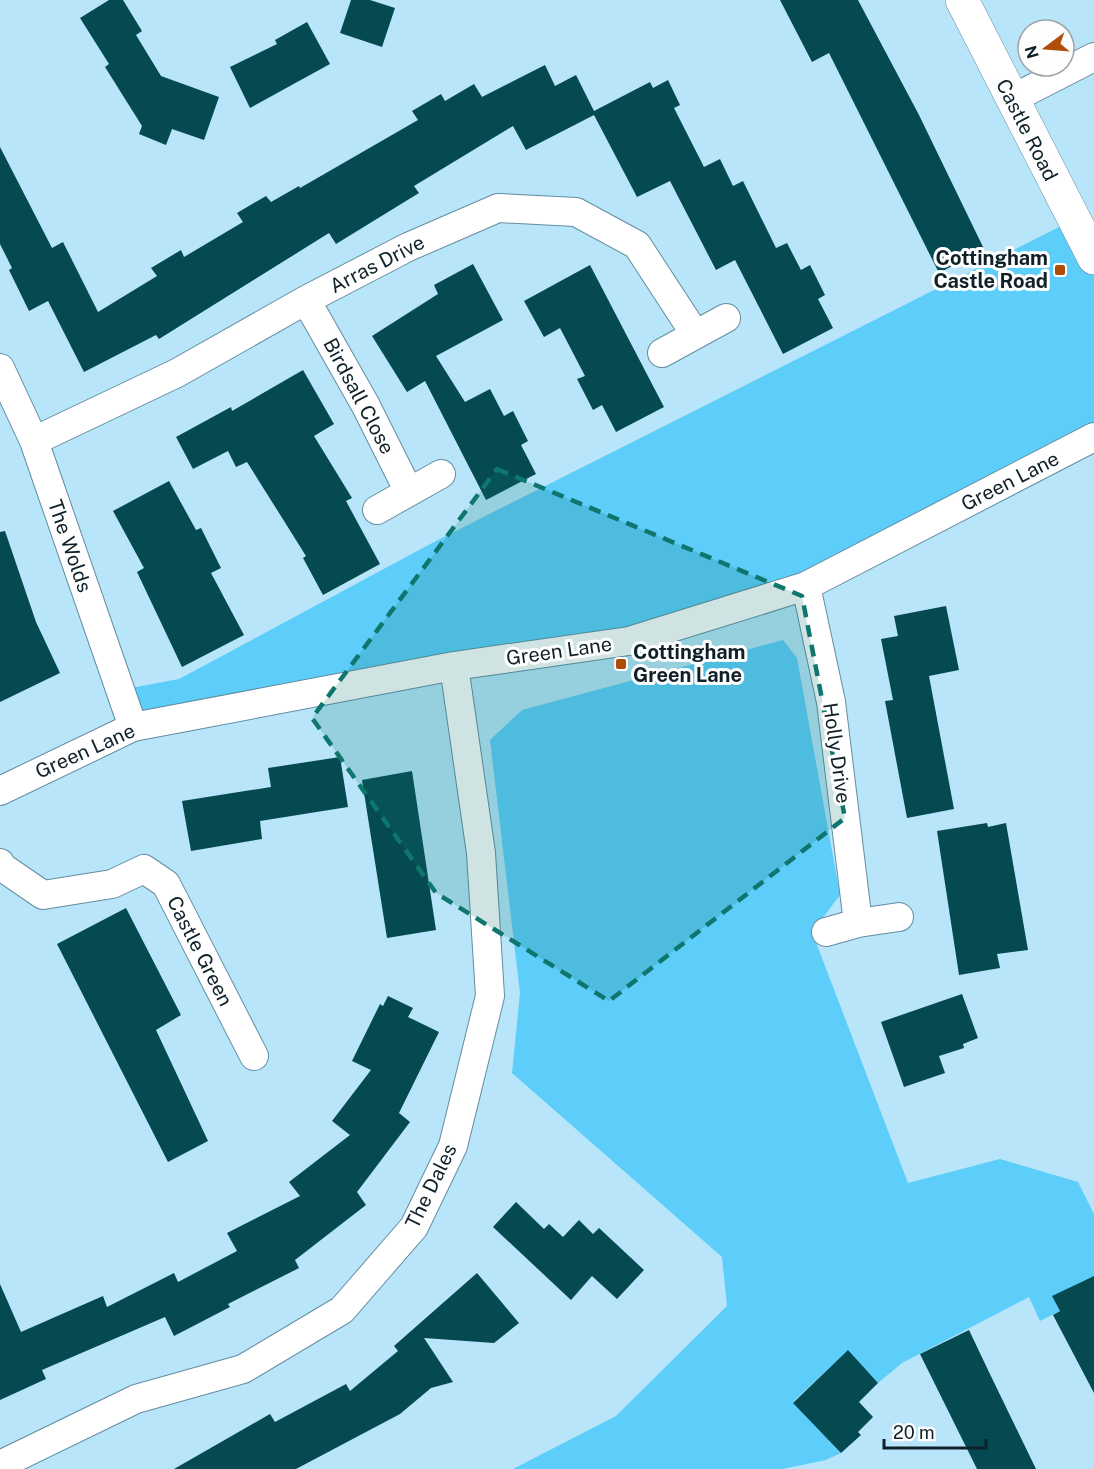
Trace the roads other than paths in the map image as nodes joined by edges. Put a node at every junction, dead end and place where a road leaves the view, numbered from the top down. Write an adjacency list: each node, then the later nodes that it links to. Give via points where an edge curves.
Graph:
1 (962, 0): 3 (street, Castle Road)
2 (1094, 57): 3 (street)
3 (1012, 99): 4 (street, Castle Road)
4 (1094, 258)
5 (306, 300): 7 (street, Arras Drive, via 408,247 498,208 576,212 638,245); 11 (street, Arras Drive, via 177,373); 13 (street, Birdsall Close)
6 (726, 318): 7 (street)
7 (695, 334): 8 (street)
8 (662, 353)
9 (0, 368): 11 (street, The Wolds)
10 (1094, 438): 15 (street, Green Lane)
11 (34, 441): 17 (street, The Wolds)
12 (441, 474): 13 (street)
13 (410, 492): 14 (street)
14 (377, 510)
15 (806, 586): 16 (street, Green Lane, via 629,641); 21 (street, Holly Drive, via 831,702)
16 (454, 666): 17 (street, Green Lane); 24 (street, The Dales, via 480,854 490,996 453,1146 414,1227 342,1311 243,1369 136,1399)
17 (133, 727): 18 (street, Green Lane)
18 (0, 791)
19 (0, 863): 23 (street, Castle Green, via 43,895 112,884 144,869 166,884)
20 (899, 917): 21 (street)
21 (858, 923): 22 (street)
22 (826, 932)
23 (254, 1056)
24 (0, 1466)

